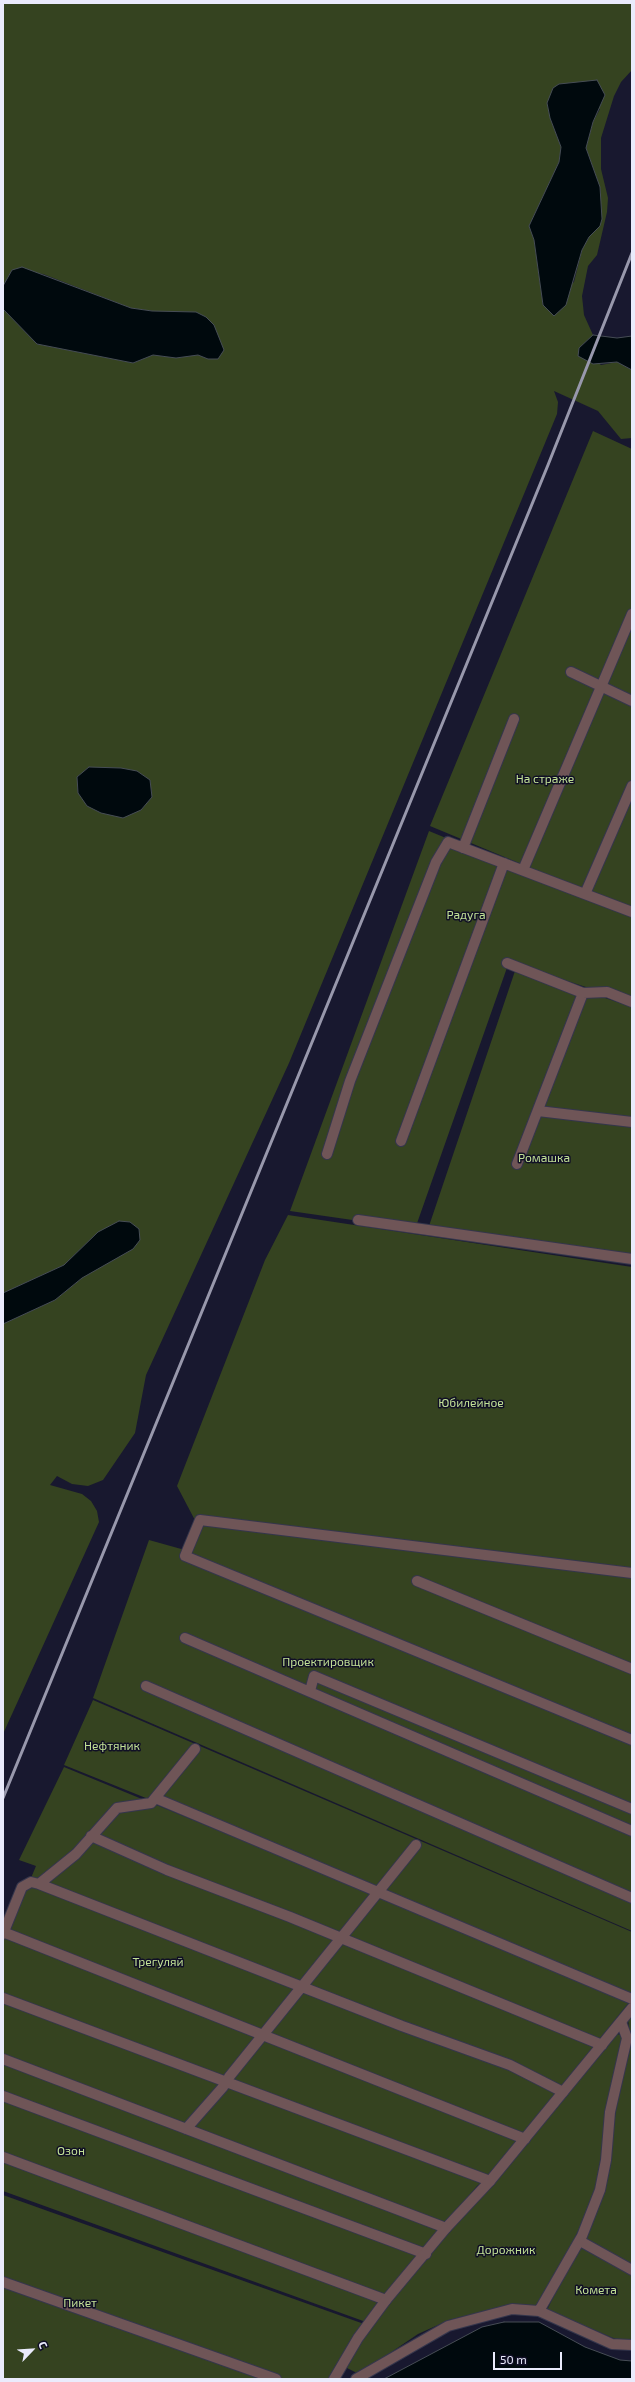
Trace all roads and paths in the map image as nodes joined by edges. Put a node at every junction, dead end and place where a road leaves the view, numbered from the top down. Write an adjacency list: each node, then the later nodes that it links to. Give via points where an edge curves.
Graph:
1 (632, 614): 3 (street)
2 (572, 672): 3 (street)
3 (601, 687): 4 (street); 9 (street)
4 (632, 701)
5 (514, 719): 7 (street)
6 (632, 786): 10 (street)
7 (463, 848): 8 (street); 18 (street, via 448,842 436,862 350,1081)
8 (504, 863): 9 (street); 17 (street)
9 (523, 870): 10 (street)
10 (585, 894): 11 (street)
11 (632, 912)
12 (507, 963): 13 (street)
13 (583, 993): 14 (street, via 606,992); 15 (street)
14 (632, 1002)
15 (538, 1111): 16 (street); 19 (street)
16 (632, 1122)
17 (401, 1141)
18 (327, 1154)
19 (517, 1164)
20 (358, 1220): 21 (street)
21 (632, 1259)
22 (632, 1573): 28 (street, via 200,1520 185,1556)
23 (417, 1581): 25 (street)
24 (185, 1638): 27 (street)
25 (632, 1669)
26 (146, 1686): 37 (street)
27 (310, 1691): 31 (street, via 314,1676); 32 (street)
28 (632, 1740)
29 (195, 1749): 30 (street)
30 (155, 1798): 33 (street, via 151,1803 117,1808); 36 (street)
31 (632, 1809)
32 (632, 1831)
33 (91, 1836): 35 (street, via 76,1854); 39 (street, via 168,1870)
34 (416, 1844): 36 (street)
35 (39, 1884): 38 (street, via 31,1882 22,1887); 40 (street)
36 (378, 1892): 39 (street); 42 (street)
37 (632, 1898)
38 (3, 1933): 45 (street)
39 (340, 1938): 40 (street); 46 (street)
40 (303, 1987): 45 (street); 49 (street, via 510,2066)
41 (3, 1998): 48 (street)
42 (632, 1999)
43 (632, 2008): 44 (street)
44 (621, 2022): 46 (street); 56 (street, via 628,2038 610,2112 606,2160 600,2190)
45 (263, 2036): 48 (street); 52 (street)
46 (602, 2045): 49 (street)
47 (3, 2059): 51 (street)
48 (226, 2083): 51 (street); 54 (street)
49 (563, 2092): 52 (street)
50 (3, 2096): 57 (street)
51 (186, 2129): 55 (street)
52 (525, 2138): 54 (street)
53 (3, 2157): 60 (street)
54 (490, 2181): 55 (street)
55 (446, 2228): 57 (street)
56 (580, 2241): 58 (street); 61 (street)
57 (426, 2254): 60 (street)
58 (632, 2270)
59 (3, 2282): 63 (street)
60 (386, 2300): 64 (street, via 358,2338)
61 (539, 2311): 62 (street, via 612,2344); 65 (street, via 512,2309 448,2326)
62 (632, 2345)
63 (276, 2379)
64 (334, 2379)
65 (356, 2379)

